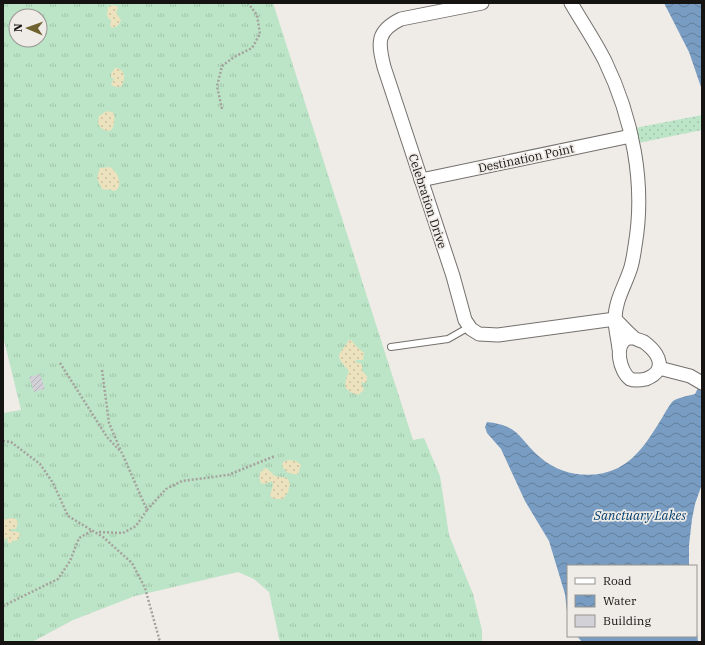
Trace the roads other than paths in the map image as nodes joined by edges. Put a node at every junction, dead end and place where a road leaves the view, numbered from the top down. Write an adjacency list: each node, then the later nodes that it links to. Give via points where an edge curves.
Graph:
1 (482, 3): 4 (street, Celebration Drive, via 401,19 390,24 382,34 379,48 384,67)
2 (571, 3): 3 (street, via 604,60 619,95)
3 (631, 136): 4 (street, Destination Point); 5 (street, via 638,178 638,217 631,266 617,304)
4 (421, 180): 6 (street, Celebration Drive, via 453,276 464,320)
5 (615, 319): 6 (street, via 498,335 478,334); 7 (street); 9 (street)
6 (470, 327): 8 (lane, via 448,340)
7 (634, 338): 9 (street, via 627,338); 10 (street, via 656,353)
8 (392, 347)
9 (619, 349): 10 (street, via 624,373 631,379 647,378)
10 (659, 368): 11 (street, via 690,376)
11 (702, 383)

